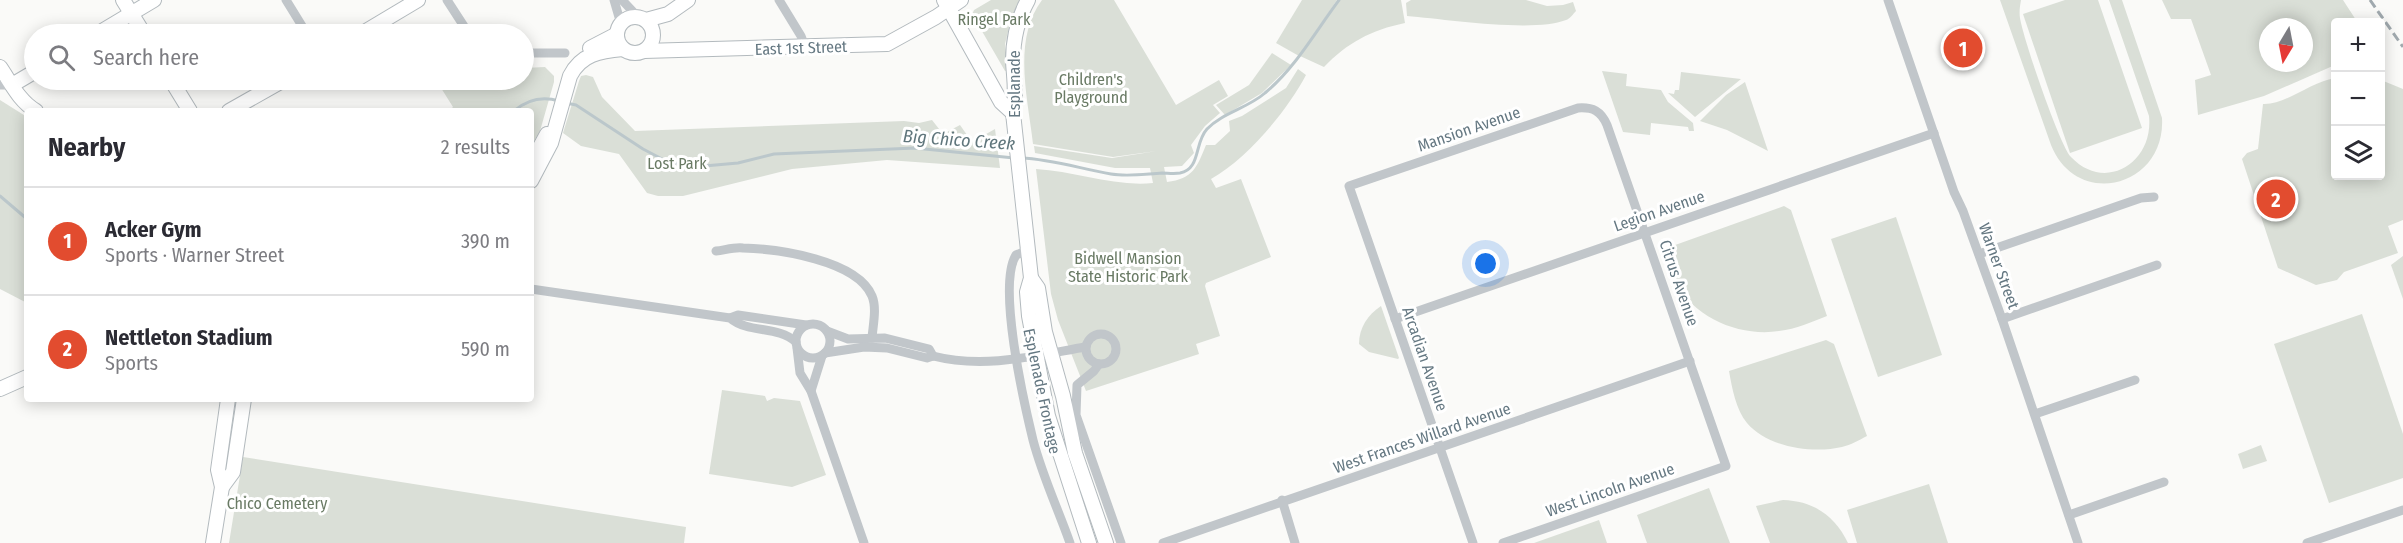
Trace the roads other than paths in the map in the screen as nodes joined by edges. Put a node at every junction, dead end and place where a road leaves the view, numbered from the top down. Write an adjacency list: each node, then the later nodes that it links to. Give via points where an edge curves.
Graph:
1 (123, 0): 14 (street)
2 (154, 0): 14 (street)
3 (286, 0): 18 (street)
4 (418, 0): 19 (street)
5 (447, 0): 20 (street)
6 (614, 0): 21 (street)
7 (622, 0): 15 (street)
8 (688, 0): 15 (street, via 668,14)
9 (779, 0): 22 (street)
10 (961, 0): 13 (street, East 1st Street)
11 (1028, 0): 37 (street, Esplanade, via 1015,39 1017,97)
12 (1888, 0): 39 (street, Warner Street)
13 (946, 4): 22 (street, East 1st Street, via 887,44); 37 (street, via 1002,102)
14 (132, 14): 16 (street); 17 (street)
15 (642, 18): 21 (street, via 628,18); 24 (street, via 650,24 654,36)
16 (114, 24)
17 (138, 24)
18 (301, 24)
19 (378, 24)
20 (463, 24)
21 (619, 29): 23 (street); 30 (street, via 573,58 565,69)
22 (804, 47): 24 (street, East 1st Street)
23 (623, 49): 24 (street, via 633,54); 30 (street, via 599,51 586,57)
24 (644, 51)
25 (534, 53): 26 (street)
26 (565, 53)
27 (0, 67): 29 (street)
28 (24, 77): 29 (street)
29 (6, 85): 33 (street)
30 (564, 86): 38 (street)
31 (177, 90): 34 (street)
32 (266, 90): 35 (street)
33 (31, 108)
34 (188, 108)
35 (234, 108)
36 (1599, 112): 42 (street, Mansion Avenue, via 1578,108); 44 (street, Citrus Avenue)
37 (1013, 113): 45 (street, Esplanade)
38 (553, 126): 40 (street); 41 (street, via 547,154)
39 (1934, 133): 44 (street, Legion Avenue); 47 (street, Warner Street)
40 (534, 158)
41 (534, 176)
42 (1349, 186): 52 (street, Arcadian Avenue)
43 (2154, 197): 47 (street, via 2141,198)
44 (1645, 232): 52 (street, Legion Avenue); 64 (street, Citrus Avenue)
45 (1028, 250): 49 (street, Esplanade); 63 (street, Esplenade Frontage, via 1016,255 1011,267 1009,300)
46 (716, 251): 56 (street, via 742,248 816,258 845,269 872,296)
47 (1979, 254): 53 (street, Warner Street)
48 (2157, 266): 53 (street)
49 (1031, 278): 59 (street, Esplanade, via 1038,288); 61 (street, Esplanade, via 1028,292)
50 (534, 289): 51 (street)
51 (730, 318): 54 (street, via 738,315); 57 (street, via 736,324 781,332)
52 (1395, 319): 73 (street, Arcadian Avenue)
53 (2002, 319): 72 (street, Warner Street)
54 (806, 325): 55 (street, via 819,325); 57 (street, via 800,330)
55 (827, 331): 56 (street, via 848,339); 60 (street, via 830,345)
56 (872, 338): 62 (street, via 929,349)
57 (797, 345): 60 (street, via 807,357); 69 (street, via 800,373)
58 (1085, 347): 59 (street); 65 (street, via 1087,356); 65 (street, via 1094,335 1104,333 1112,338 1116,348 1113,357)
59 (1050, 353): 61 (street); 84 (street, Esplanade, via 1075,453)
60 (823, 354): 62 (street, via 864,347); 69 (street)
61 (1035, 355): 63 (street); 83 (street, Esplanade, via 1054,440)
62 (933, 356): 63 (street, via 976,363)
63 (1017, 359): 82 (street, Esplenade Frontage, via 1033,441)
64 (1690, 361): 73 (street, West Frances Willard Avenue); 74 (street, Citrus Avenue)
65 (1099, 364): 85 (street, via 1077,385 1075,410)
66 (24, 378): 68 (street)
67 (2135, 380): 72 (street)
68 (0, 389)
69 (811, 391): 81 (street)
70 (228, 402): 76 (street, via 218,470)
71 (244, 402): 76 (street, via 233,472)
72 (2035, 414): 79 (street, Warner Street)
73 (1440, 448): 77 (street, West Frances Willard Avenue); 88 (street, Arcadian Avenue)
74 (1726, 466): 89 (street, West Lincoln Avenue)
75 (2164, 482): 79 (street)
76 (222, 487): 80 (street)
77 (1282, 500): 86 (street, West Frances Willard Avenue); 87 (street)
78 (2403, 510): 91 (street)
79 (2068, 514): 90 (street, Warner Street)
80 (213, 543)
81 (864, 543)
82 (1070, 543)
83 (1089, 543)
84 (1106, 543)
85 (1121, 543)
86 (1163, 543)
87 (1295, 543)
88 (1473, 543)
89 (1503, 543)
90 (2078, 543)
91 (2307, 543)

